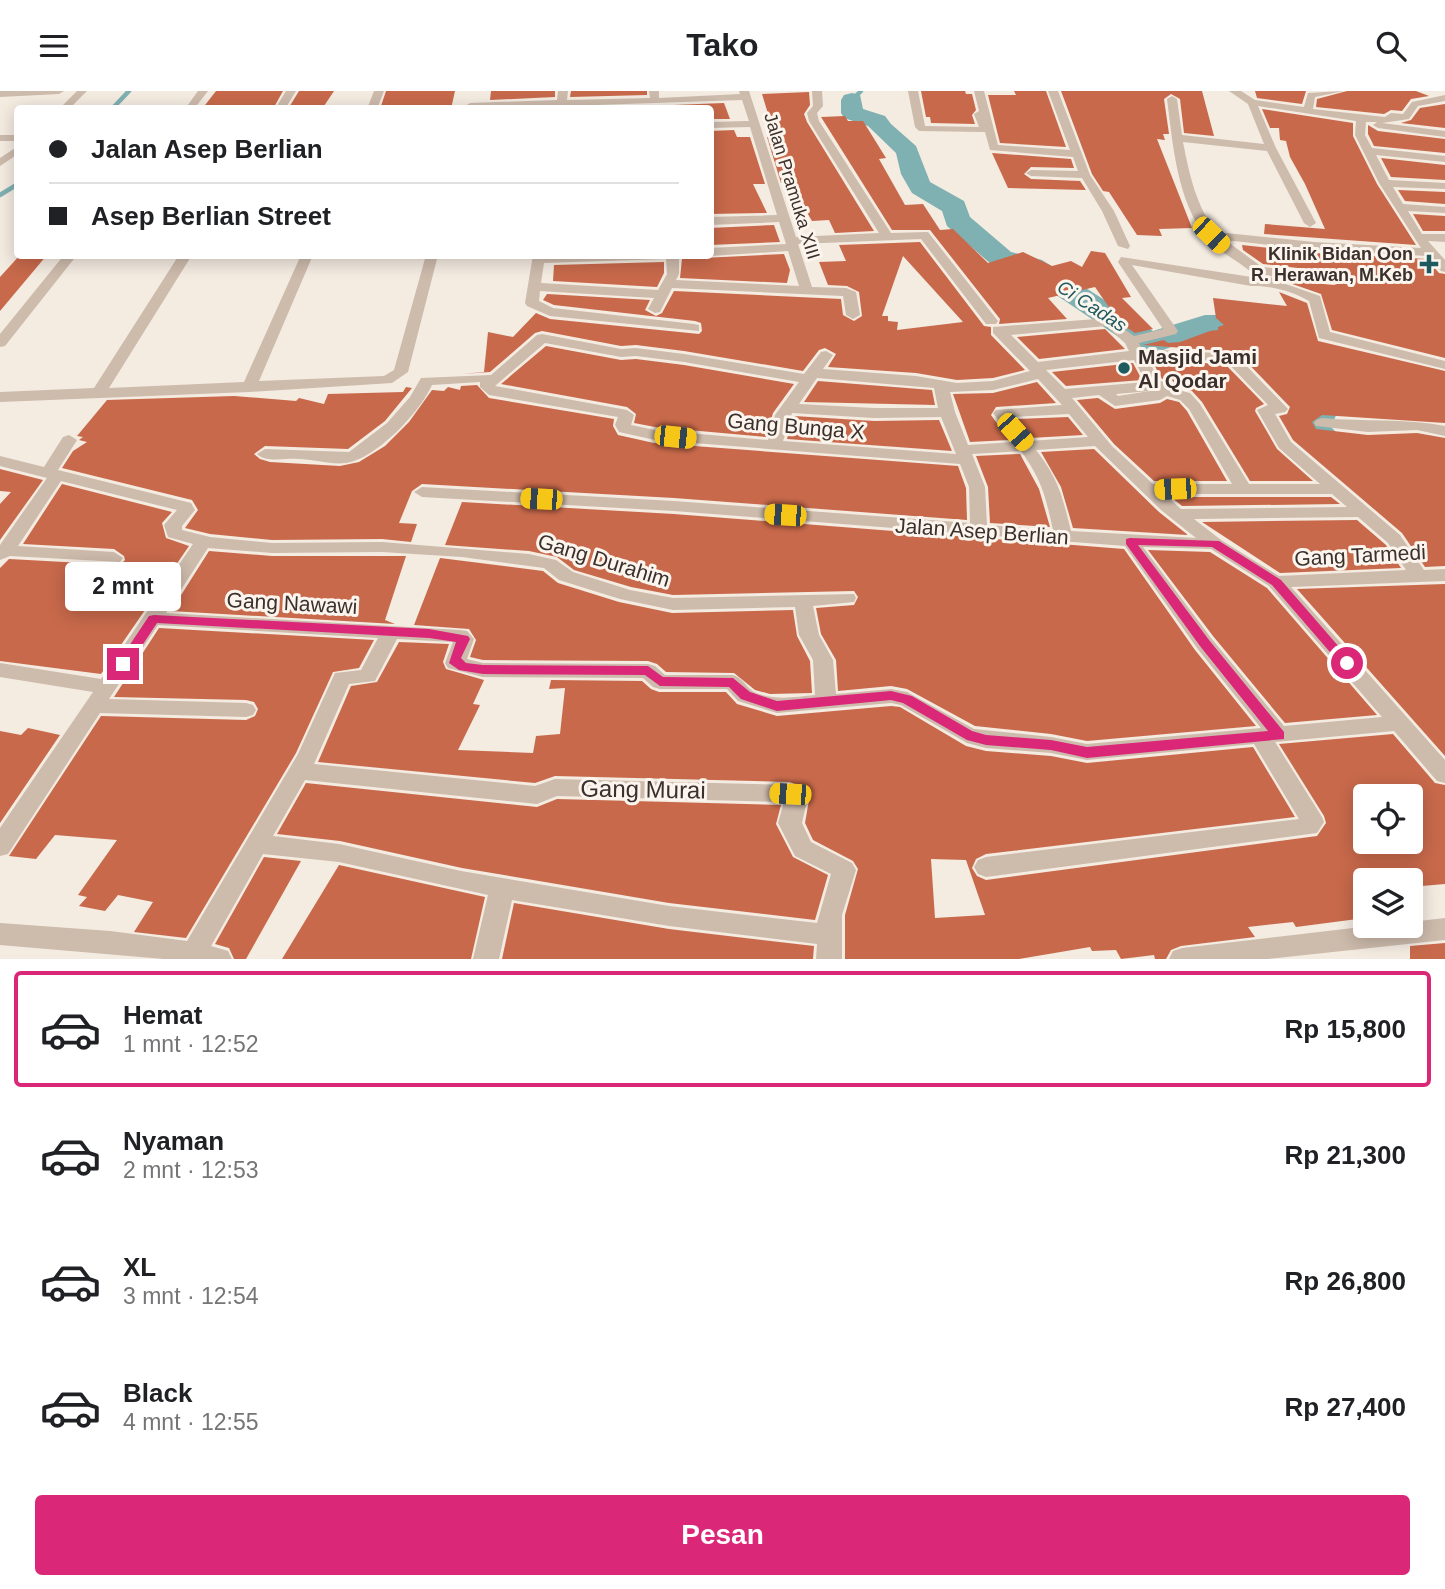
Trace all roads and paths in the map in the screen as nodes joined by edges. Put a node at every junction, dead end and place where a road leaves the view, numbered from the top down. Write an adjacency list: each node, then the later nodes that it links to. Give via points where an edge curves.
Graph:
1 (59, 91): 12 (street)
2 (82, 91): 19 (street)
3 (203, 91): 20 (street)
4 (563, 91): 18 (street)
5 (817, 91): 46 (street, via 814,121)
6 (913, 91): 7 (street, via 920,127 984,128)
7 (971, 91)
8 (979, 91): 31 (street, via 995,148)
9 (1053, 91): 31 (street)
10 (1234, 91): 17 (street)
11 (1339, 91): 22 (street, via 1311,95)
12 (0, 94)
13 (745, 94): 14 (street); 24 (street, Jalan Pramuka XIII)
14 (654, 96): 18 (street)
15 (1445, 98): 23 (street, via 1415,104 1407,117)
16 (1172, 99): 27 (street)
17 (1252, 102): 22 (street); 28 (street)
18 (562, 103): 21 (street)
19 (67, 105)
20 (192, 105)
21 (516, 105)
22 (1308, 110): 23 (street)
23 (1359, 120): 26 (street); 29 (street, via 1360,135)
24 (755, 124): 25 (street); 42 (street, Jalan Pramuka XIII)
25 (714, 125)
26 (1445, 134)
27 (1177, 138): 28 (street); 45 (street, via 1195,204)
28 (1271, 148): 44 (street)
29 (1369, 151): 33 (street); 37 (street)
30 (14, 152): 34 (street)
31 (1078, 154): 36 (street)
32 (1022, 155): 35 (street)
33 (1445, 159)
34 (0, 163)
35 (1031, 173): 36 (street); 39 (street)
36 (1085, 175): 50 (street)
37 (1385, 183): 38 (street); 40 (street)
38 (1445, 186)
39 (1039, 189)
40 (1401, 207): 41 (street); 47 (street)
41 (1445, 210)
42 (785, 218): 43 (street); 49 (street, Jalan Pramuka XIII)
43 (714, 221)
44 (1310, 223)
45 (1211, 235): 51 (street); 60 (street)
46 (887, 236): 49 (street); 69 (street, via 927,236)
47 (1419, 237): 48 (street); 51 (street)
48 (1445, 238)
49 (792, 244): 52 (street); 64 (street, Jalan Pramuka XIII)
50 (1124, 246)
51 (1430, 252): 59 (street)
52 (714, 253)
53 (68, 259): 71 (street)
54 (183, 259): 82 (street)
55 (305, 259): 79 (street)
56 (431, 259): 79 (street, via 396,377)
57 (539, 259): 62 (street)
58 (673, 259): 63 (street, via 673,274)
59 (1443, 265)
60 (1264, 277): 61 (street); 65 (street); 72 (street, via 1125,260 1171,331)
61 (1333, 278)
62 (535, 287): 63 (street); 70 (street, via 532,303 550,312)
63 (665, 289): 64 (street); 67 (street)
64 (807, 291): 68 (street, via 849,293)
65 (1292, 291): 66 (street); 74 (street, via 1315,299 1324,335)
66 (1294, 307)
67 (655, 309)
68 (853, 315)
69 (996, 327): 72 (street, via 1109,322); 75 (street)
70 (694, 328)
71 (0, 343)
72 (1139, 345): 75 (street); 78 (street); 99 (street, via 1230,357 1280,409 1265,410 1285,445)
73 (826, 355): 76 (street)
74 (1445, 365)
75 (1038, 371): 80 (street, via 982,387); 81 (street)
76 (809, 376): 77 (street, via 621,353 544,338); 80 (street, via 916,380); 84 (street)
77 (491, 381): 91 (street, Gang Bunga X, via 487,387 494,392 625,414 623,427 627,430); 93 (street, via 426,381 400,417 348,459)
78 (1154, 384): 81 (street, via 1157,397 1115,401 1102,390); 97 (street, via 1166,385 1195,407)
79 (249, 387): 82 (street)
80 (941, 387): 86 (street)
81 (1062, 394): 85 (street)
82 (97, 395): 83 (street)
83 (0, 397)
84 (788, 408): 86 (street); 91 (street)
85 (1073, 409): 90 (street); 92 (street, via 1001,413)
86 (947, 412): 94 (street)
87 (1322, 423): 88 (street, via 1417,425)
88 (1445, 431)
89 (69, 440): 96 (street)
90 (1098, 440): 92 (street, Gang Bunga X); 98 (street)
91 (774, 445): 94 (street, Gang Bunga X)
92 (1027, 446): 94 (street, Gang Bunga X); 104 (street, via 1053,490)
93 (265, 454)
94 (962, 454): 103 (street, via 977,487)
95 (0, 461): 96 (street)
96 (52, 474): 107 (street, Gang Durahim, via 185,507 173,531); 108 (street, via 23,528)
97 (1243, 488): 98 (street); 99 (street)
98 (1149, 489): 102 (street)
99 (1338, 489): 101 (street)
100 (422, 492): 103 (street, Jalan Asep Berlian, via 674,506)
101 (1363, 512): 102 (street); 110 (street, via 1394,539)
102 (1177, 514): 106 (street)
103 (979, 531): 104 (street, Jalan Asep Berlian)
104 (1063, 537): 105 (street, Jalan Asep Berlian)
105 (1130, 541): 106 (street, Jalan Asep Berlian); 123 (street)
106 (1215, 544): 112 (street)
107 (199, 548): 114 (street, Gang Durahim, via 382,547 462,552 550,564 566,576 673,604); 115 (street)
108 (2, 553): 109 (street)
109 (114, 558)
110 (1418, 575): 111 (street, Gang Tarmedi); 112 (street, Gang Tarmedi)
111 (1445, 575)
112 (1276, 583): 122 (street)
113 (847, 599): 114 (street, Gang Durahim)
114 (803, 601): 119 (street, via 809,635 823,660)
115 (154, 619): 116 (street, Gang Nawawi); 118 (street)
116 (391, 631): 119 (street, Gang Nawawi, via 464,639 455,658 464,667 634,669 652,673 660,682 733,683 745,695 777,706); 124 (street, via 368,676 342,678)
117 (0, 670): 118 (street)
118 (108, 687): 120 (street)
119 (826, 702): 123 (street, via 891,696 907,699 967,735 1087,752)
120 (95, 706): 121 (street); 127 (street)
121 (246, 709)
122 (1399, 723): 123 (street); 125 (street)
123 (1270, 736): 128 (street, via 1310,817 1309,827)
124 (299, 771): 126 (street); 137 (street, Gang Murai, via 537,795 555,787 790,794 796,801 790,823 803,849 844,870 830,915)
125 (1445, 775)
126 (258, 844): 129 (street, via 338,853); 133 (street)
127 (0, 847)
128 (986, 867)
129 (502, 888): 131 (street, via 669,916); 136 (street)
130 (1445, 929): 134 (street)
131 (821, 934)
132 (0, 935): 133 (street)
133 (194, 953): 135 (street)
134 (1218, 958): 138 (street)
135 (219, 959)
136 (486, 959)
137 (829, 959)
138 (1182, 959)

